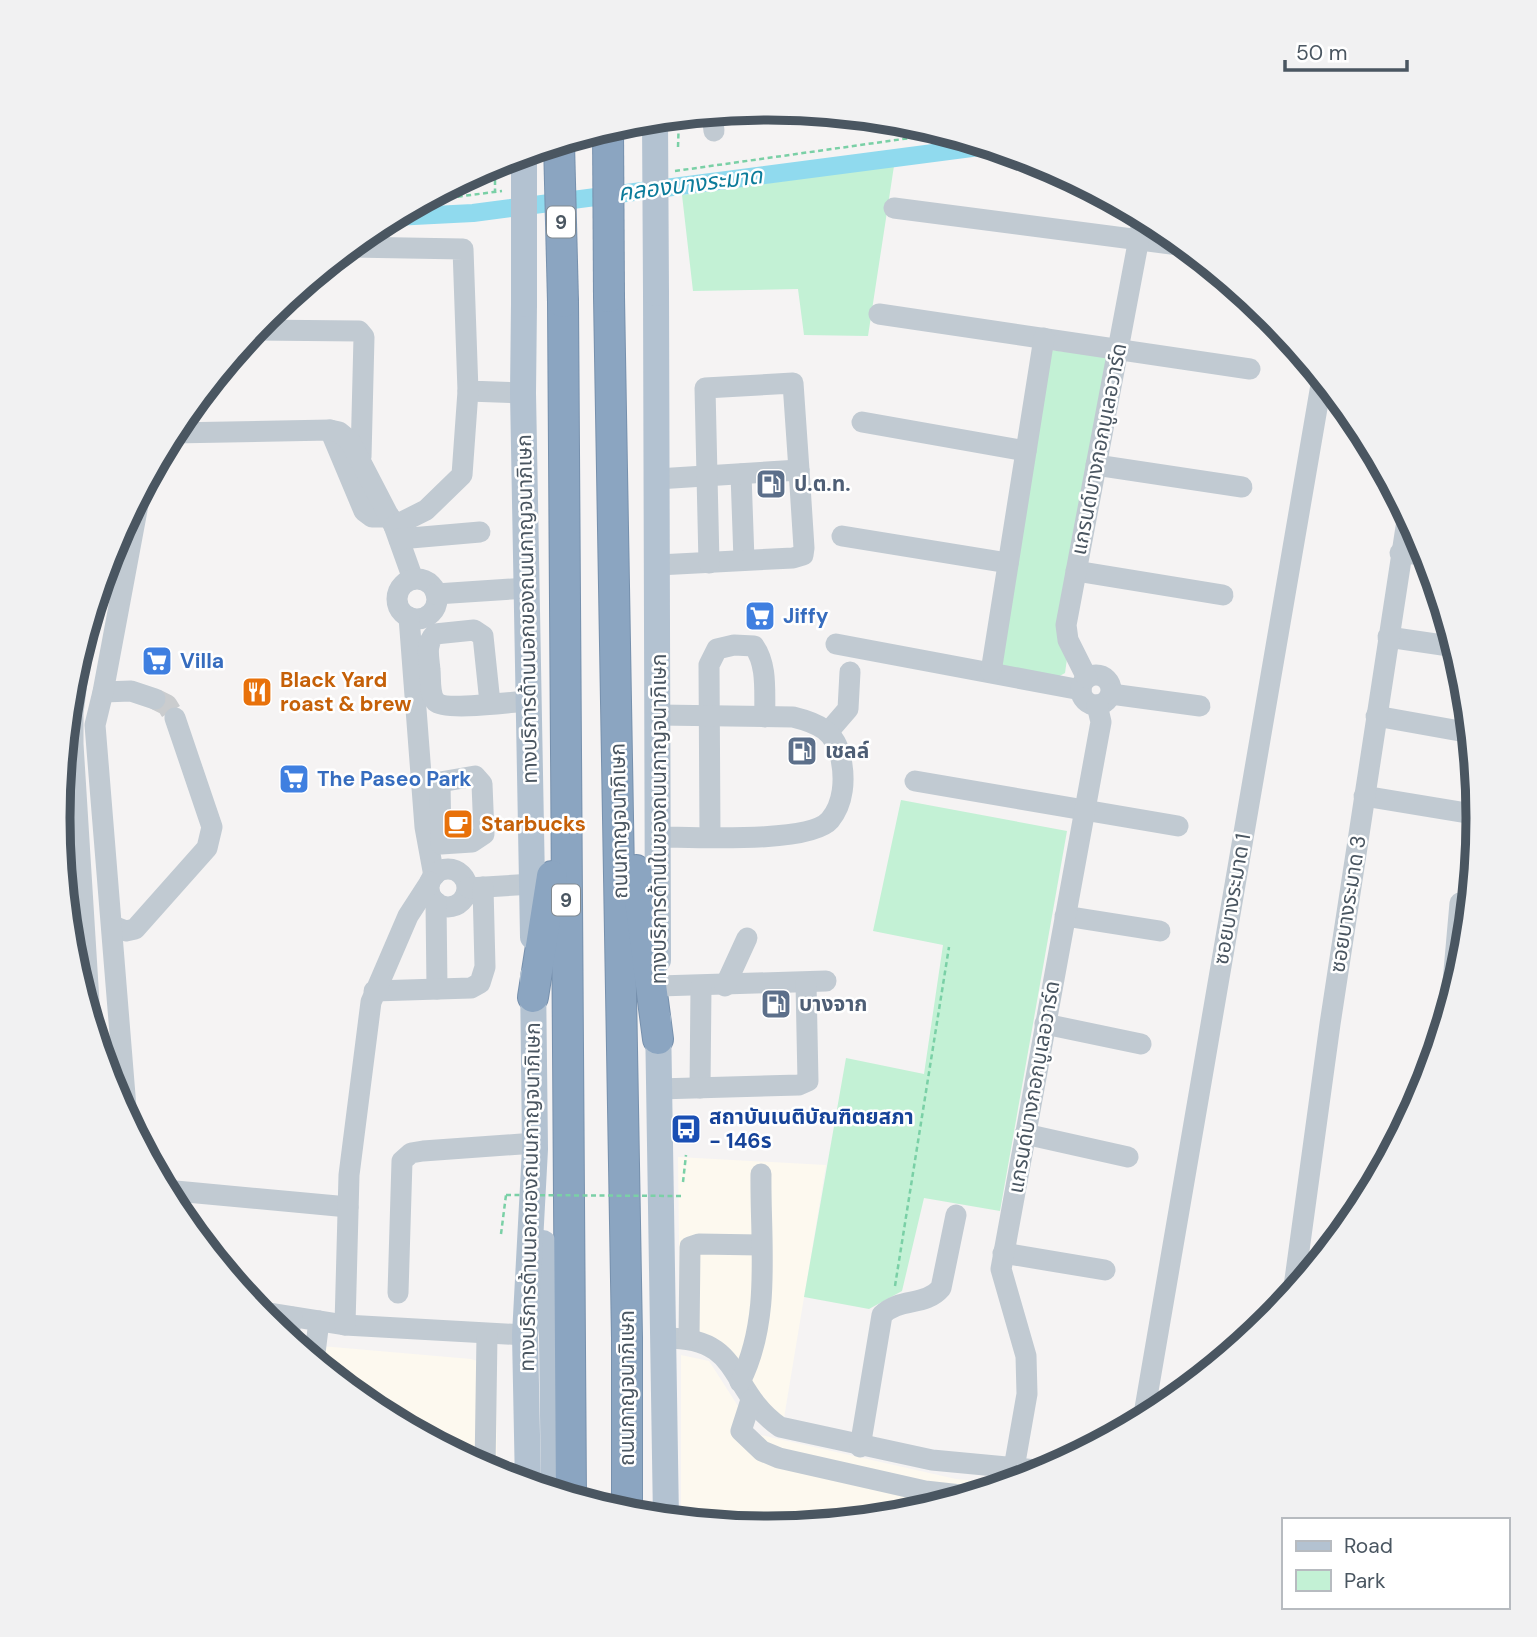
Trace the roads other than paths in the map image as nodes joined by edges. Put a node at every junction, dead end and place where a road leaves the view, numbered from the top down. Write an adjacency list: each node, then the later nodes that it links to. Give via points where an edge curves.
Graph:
1 (655, 129): 27 (main road, ทางบริการด้านในของถนนกาญจนาภิเษก, bridge)
2 (608, 139): 63 (highway, ถนนกาญจนาภิเษก, bridge)
3 (559, 152): 67 (highway, 9, bridge)
4 (524, 164): 17 (main road, ทางบริการด้านนอกของถนนกาญจนาภิเษก, bridge)
5 (894, 208): 7 (street)
6 (1141, 228): 7 (street, แกรนด์บางกอกบูเลอวาร์ด)
7 (1139, 240): 8 (street); 13 (street, แกรนด์บางกอกบูเลอวาร์ด)
8 (1164, 243)
9 (367, 247): 16 (street, via 463,249)
10 (879, 314): 12 (street)
11 (270, 330): 22 (street, via 359,331 363,337)
12 (1044, 338): 13 (street); 21 (street)
13 (1118, 348): 14 (street); 23 (street, แกรนด์บางกอกบูเลอวาร์ด)
14 (1250, 369)
15 (1320, 390): 122 (street, ซอยบางระมาด 1)
16 (468, 391): 17 (street); 29 (street, via 462,475 426,510)
17 (523, 393): 42 (main road, ทางบริการด้านนอกของถนนกาญจนาภิเษก)
18 (862, 422): 21 (street)
19 (330, 430): 20 (street); 22 (street, via 348,439); 29 (street, via 364,511)
20 (186, 433)
21 (1026, 452): 38 (street)
22 (360, 461): 29 (street)
23 (1096, 465): 28 (street); 40 (street, แกรนด์บางกอกบูเลอวาร์ด)
24 (799, 470): 25 (street); 26 (street, via 793,383 705,388); 36 (street, via 803,555)
25 (741, 474): 26 (street); 36 (street)
26 (706, 477): 27 (street); 37 (street)
27 (657, 479): 39 (main road, ทางบริการด้านในของถนนกาญจนาภิเษก)
28 (1242, 487)
29 (395, 527): 32 (street); 41 (street)
30 (134, 528): 52 (street)
31 (1405, 531): 34 (street, ซอยบางระมาด 3)
32 (480, 532)
33 (842, 536): 38 (street)
34 (1400, 553): 35 (street); 46 (street, ซอยบางระมาด 3)
35 (1415, 554)
36 (744, 560): 37 (street)
37 (709, 563): 39 (street)
38 (1008, 563): 50 (street)
39 (658, 565): 58 (main road, ทางบริการด้านในของถนนกาญจนาภิเษก)
40 (1076, 571): 44 (street); 51 (street, แกรนด์บางกอกบูเลอวาร์ด, via 1066,625)
41 (413, 579): 43 (street, via 427,581); 45 (street, via 402,585 397,596 399,608)
42 (527, 589): 43 (street); 55 (main road, ทางบริการด้านนอกของถนนกาญจนาภิเษก)
43 (436, 594): 45 (street, via 436,605 428,615)
44 (1223, 595)
45 (409, 617): 77 (street, via 425,827)
46 (1388, 637): 48 (street); 59 (street, ซอยบางระมาด 3)
47 (836, 644): 50 (street)
48 (1445, 645)
49 (850, 671): 64 (street, via 848,709)
50 (991, 672): 51 (street)
51 (1084, 684): 54 (street, แกรนด์บางกอกบูเลอวาร์ด, via 1088,702)
52 (103, 692): 53 (street, via 131,691); 82 (street, via 95,725)
53 (155, 699)
54 (1104, 699): 57 (street); 70 (street, แกรนด์บางกอกบูเลอวาร์ด)
55 (528, 701): 56 (street); 78 (main road, ทางบริการด้านนอกของถนนกาญจนาภิเษก)
56 (490, 704)
57 (1200, 706)
58 (659, 715): 62 (street); 74 (main road, ทางบริการด้านในของถนนกาญจนาภิเษก)
59 (1376, 716): 65 (street); 68 (street, ซอยบางระมาด 3)
60 (765, 717): 62 (street); 62 (street, via 763,663 754,646 745,644 717,649 712,655); 64 (street, via 793,717)
61 (175, 718): 82 (street, via 213,836 135,929)
62 (710, 718): 73 (street)
63 (617, 727): 94 (highway); 133 (highway, ถนนกาญจนาภิเษก)
64 (829, 731): 73 (street, via 841,755 844,781 829,821 787,836)
65 (1461, 731)
66 (915, 781): 70 (street)
67 (566, 783): 92 (highway); 130 (highway, 9)
68 (1364, 796): 71 (street); 110 (street, ซอยบางระมาด 3)
69 (70, 804): 86 (street)
70 (1085, 810): 72 (street); 81 (street, แกรนด์บางกอกบูเลอวาร์ด)
71 (1467, 813)
72 (1178, 826)
73 (710, 836): 74 (street)
74 (657, 838): 87 (main road, ทางบริการด้านในของถนนกาญจนาภิเษก)
75 (472, 842): 76 (street); 76 (street, via 484,834 482,784 475,776 440,782); 79 (street)
76 (441, 844): 77 (street)
77 (436, 883): 79 (street, via 451,870); 79 (street, via 444,907 456,905); 90 (street); 91 (street, via 408,916)
78 (533, 884): 79 (street); 92 (main road, ทางบริการด้านนอกของถนนกาญจนาภิเษก)
79 (474, 887): 90 (street, via 485,967 482,980 471,988)
80 (1460, 903): 84 (street)
81 (1065, 916): 83 (street); 93 (street, แกรนด์บางกอกบูเลอวาร์ด)
82 (113, 926): 98 (street)
83 (1160, 931)
84 (1457, 934)
85 (747, 938): 88 (street)
86 (85, 963)
87 (659, 986): 89 (street); 94 (main road, ทางบริการด้านในของถนนกาญจนาภิเษก)
88 (725, 986): 89 (street); 96 (street, via 816,981 808,1081)
89 (701, 987): 96 (street)
90 (437, 989): 91 (street)
91 (374, 991): 105 (street)
92 (533, 997): 100 (main road, ทางบริการด้านนอกของถนนกาญจนาภิเษก)
93 (1045, 1024): 95 (street); 99 (street, แกรนด์บางกอกบูเลอวาร์ด)
94 (658, 1039): 97 (main road, ทางบริการด้านในของถนนกาญจนาภิเษก)
95 (1141, 1044)
96 (700, 1088): 97 (street)
97 (658, 1089): 103 (main road, ทางบริการด้านในของถนนกาญจนาภิเษก)
98 (125, 1090)
99 (1025, 1134): 101 (street); 108 (street, แกรนด์บางกอกบูเลอวาร์ด)
100 (535, 1146): 111 (street, via 423,1151 402,1161); 118 (main road, ทางบริการด้านนอกของถนนกาญจนาภิเษก); 129 (main road, via 552,1337)
101 (1128, 1157)
102 (761, 1174): 107 (street)
103 (671, 1181): 119 (main road, ทางบริการด้านในของถนนกาญจนาภิเษก); 134 (main road, via 649,1340)
104 (178, 1191): 105 (street)
105 (348, 1207): 115 (street)
106 (956, 1215): 123 (street, via 941,1288 923,1301 892,1305 882,1315)
107 (760, 1245): 119 (street, via 690,1247); 121 (street, via 759,1329)
108 (1003, 1253): 109 (street); 126 (street, แกรนด์บางกอกบูเลอวาร์ด, via 1001,1269 1026,1356 1027,1394)
109 (1105, 1270)
110 (1295, 1277)
111 (398, 1293)
112 (278, 1315): 113 (street)
113 (292, 1317): 114 (street); 116 (street)
114 (319, 1321): 115 (street); 120 (street)
115 (345, 1325): 117 (street)
116 (290, 1327)
117 (487, 1335): 118 (street); 124 (street)
118 (525, 1335): 128 (main road, ทางบริการด้านนอกของถนนกาญจนาภิเษก)
119 (677, 1338): 121 (street, via 710,1344); 135 (main road, ทางบริการด้านในของถนนกาญจนาภิเษก)
120 (315, 1350)
121 (746, 1391): 123 (street, via 764,1416 780,1427); 132 (street, via 741,1430 762,1451)
122 (1145, 1406)
123 (860, 1447): 125 (street)
124 (485, 1457)
125 (932, 1460): 126 (street); 131 (street)
126 (1014, 1468): 127 (street)
127 (1023, 1469)
128 (528, 1474)
129 (554, 1483)
130 (571, 1488)
131 (923, 1499)
132 (920, 1500)
133 (626, 1503)
134 (649, 1507)
135 (667, 1509)

